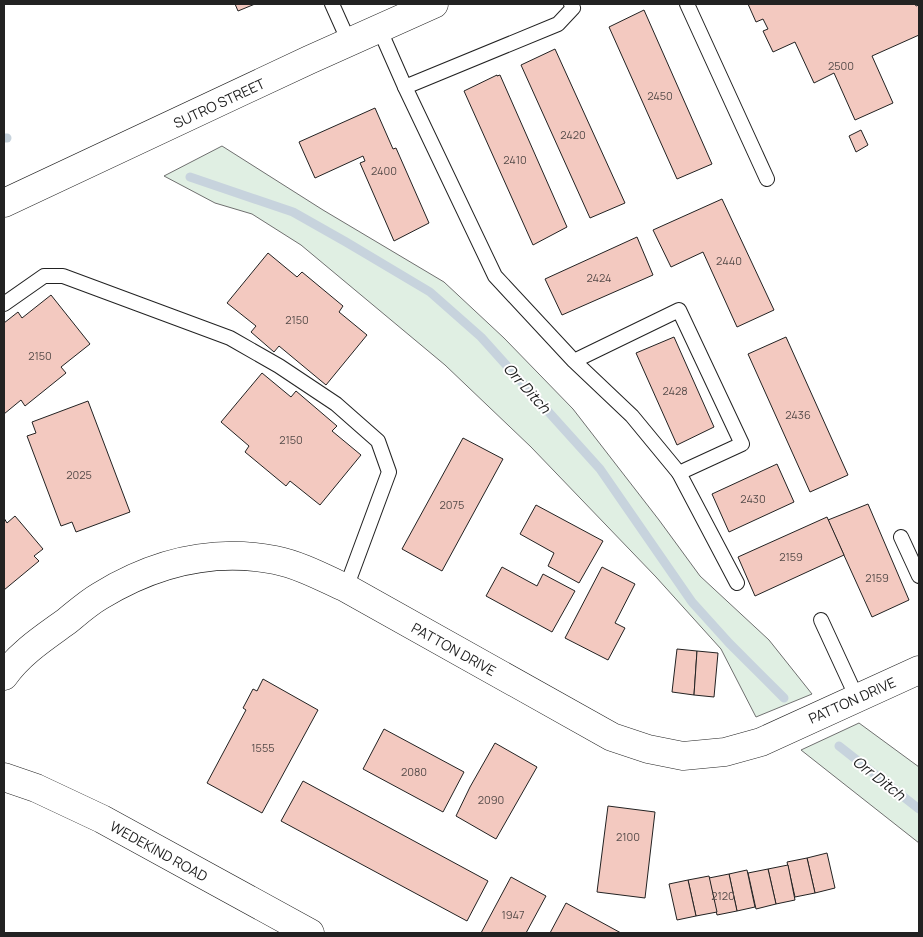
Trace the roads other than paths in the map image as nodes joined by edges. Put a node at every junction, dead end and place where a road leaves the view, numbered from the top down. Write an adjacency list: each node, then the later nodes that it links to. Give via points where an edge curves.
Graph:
1 (332, 4): 6 (lane)
2 (571, 4): 7 (lane, via 573,8 558,24)
3 (687, 4): 8 (lane)
4 (426, 6): 5 (street, SUTRO STREET)
5 (379, 28): 6 (street, SUTRO STREET); 7 (lane)
6 (349, 42): 9 (street, SUTRO STREET)
7 (405, 87): 11 (lane, via 495,276)
8 (767, 179)
9 (4, 203)
10 (4, 304): 16 (lane, via 44,276 63,276 230,338 336,404 378,442 389,472)
11 (574, 361): 12 (lane, via 632,416); 12 (lane, via 680,310 742,444)
12 (679, 473): 15 (lane)
13 (902, 537): 14 (lane)
14 (919, 576)
15 (737, 583)
16 (346, 588): 19 (street, PATTON DRIVE, via 276,560 234,556 199,558 166,565 135,576 99,596 30,648); 20 (street, PATTON DRIVE, via 612,737 648,749 683,756 725,752 761,742)
17 (821, 620): 20 (lane)
18 (919, 670): 20 (street, PATTON DRIVE)
19 (4, 676)
20 (857, 698)
21 (4, 777): 22 (street, WEDEKIND ROAD, via 102,819)
22 (310, 933)

